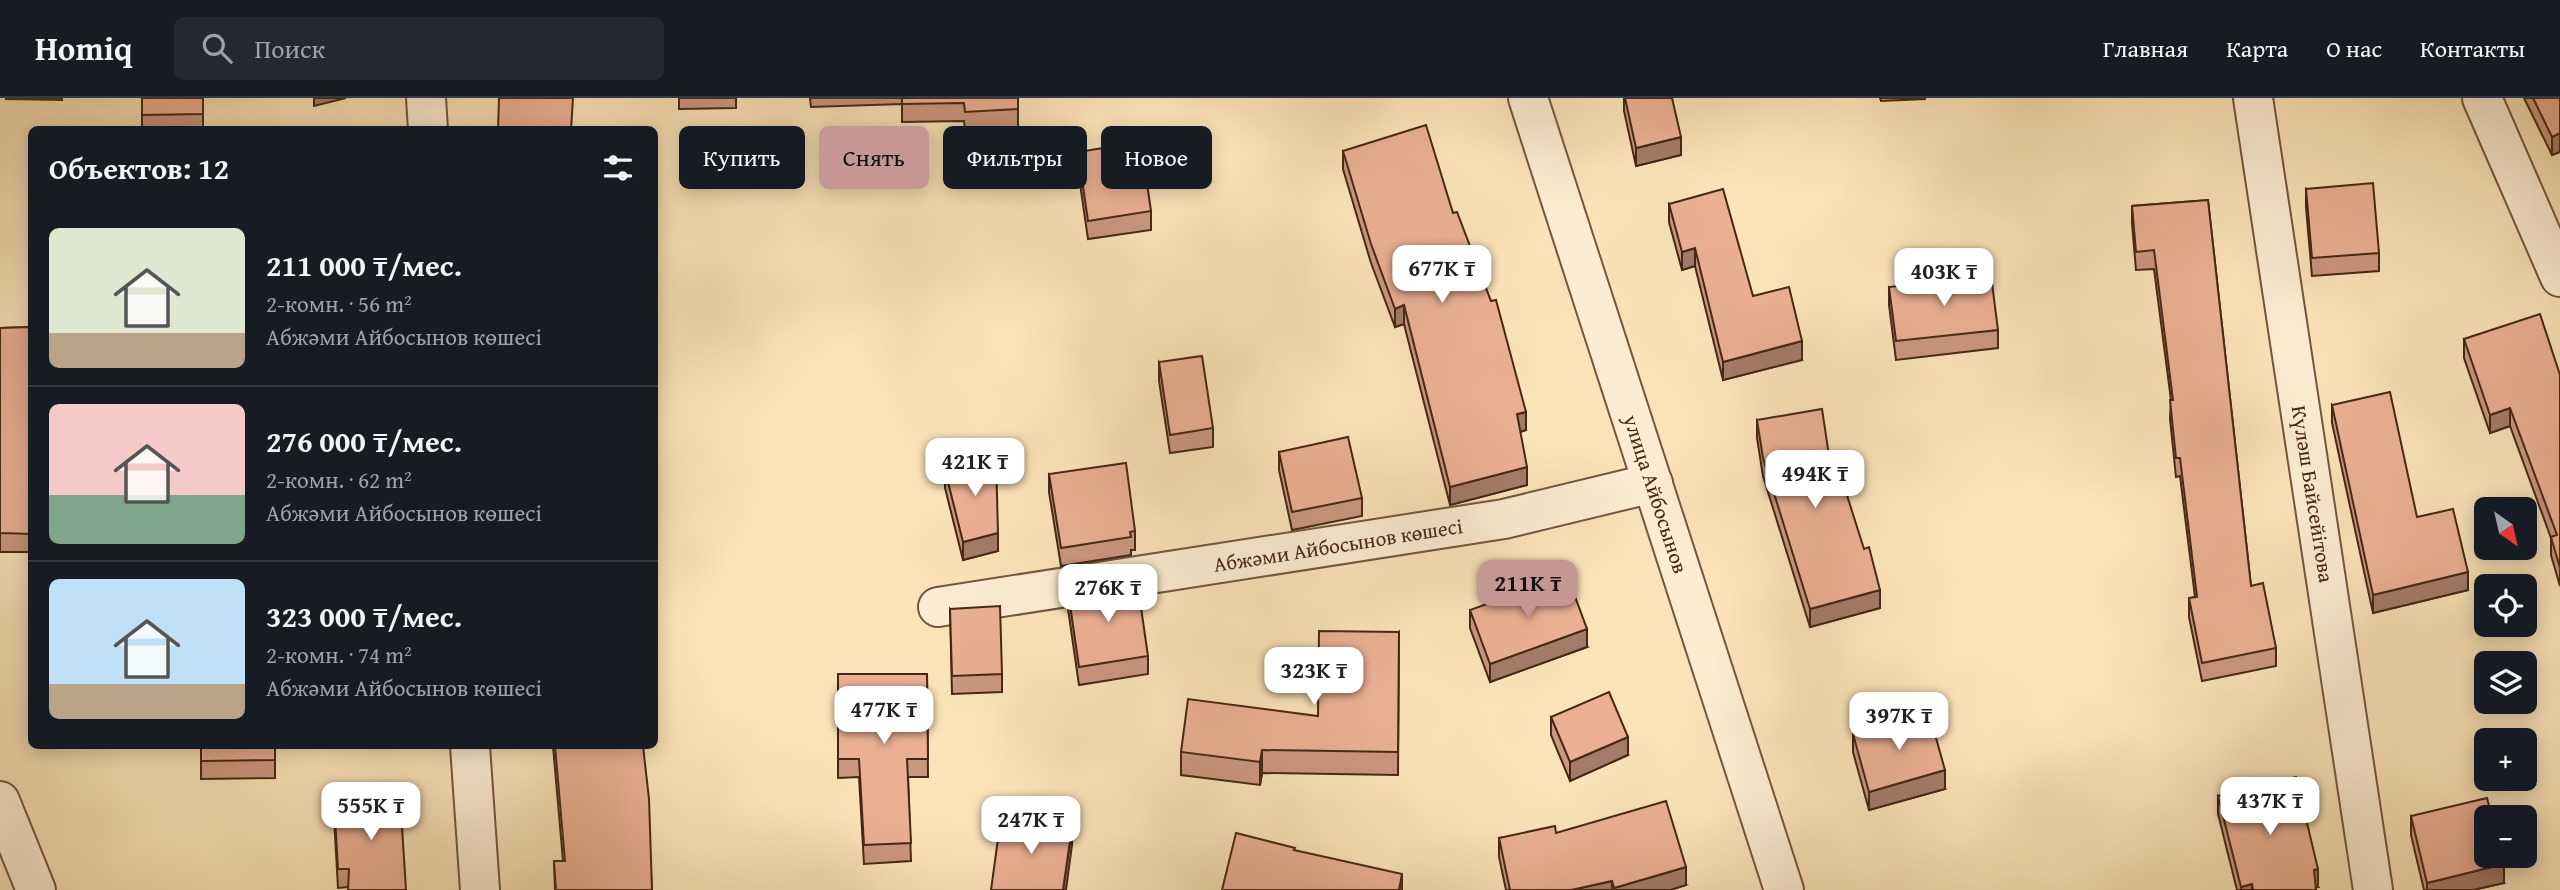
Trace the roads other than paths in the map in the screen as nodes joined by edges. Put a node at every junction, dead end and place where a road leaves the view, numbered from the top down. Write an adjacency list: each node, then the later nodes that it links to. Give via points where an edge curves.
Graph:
1 (426, 98): 5 (street)
2 (1528, 98): 7 (street, улица Айбосынов)
3 (2253, 98): 14 (street, Күләш Байсейітова)
4 (2482, 98): 6 (street)
5 (428, 126)
6 (2560, 277)
7 (1653, 483): 8 (street, Абжәми Айбосынов көшесі, via 1504,519); 13 (street, улица Айбосынов)
8 (937, 607)
9 (470, 749): 12 (street)
10 (0, 801): 11 (street)
11 (36, 890)
12 (480, 890)
13 (1784, 890)
14 (2373, 890)

